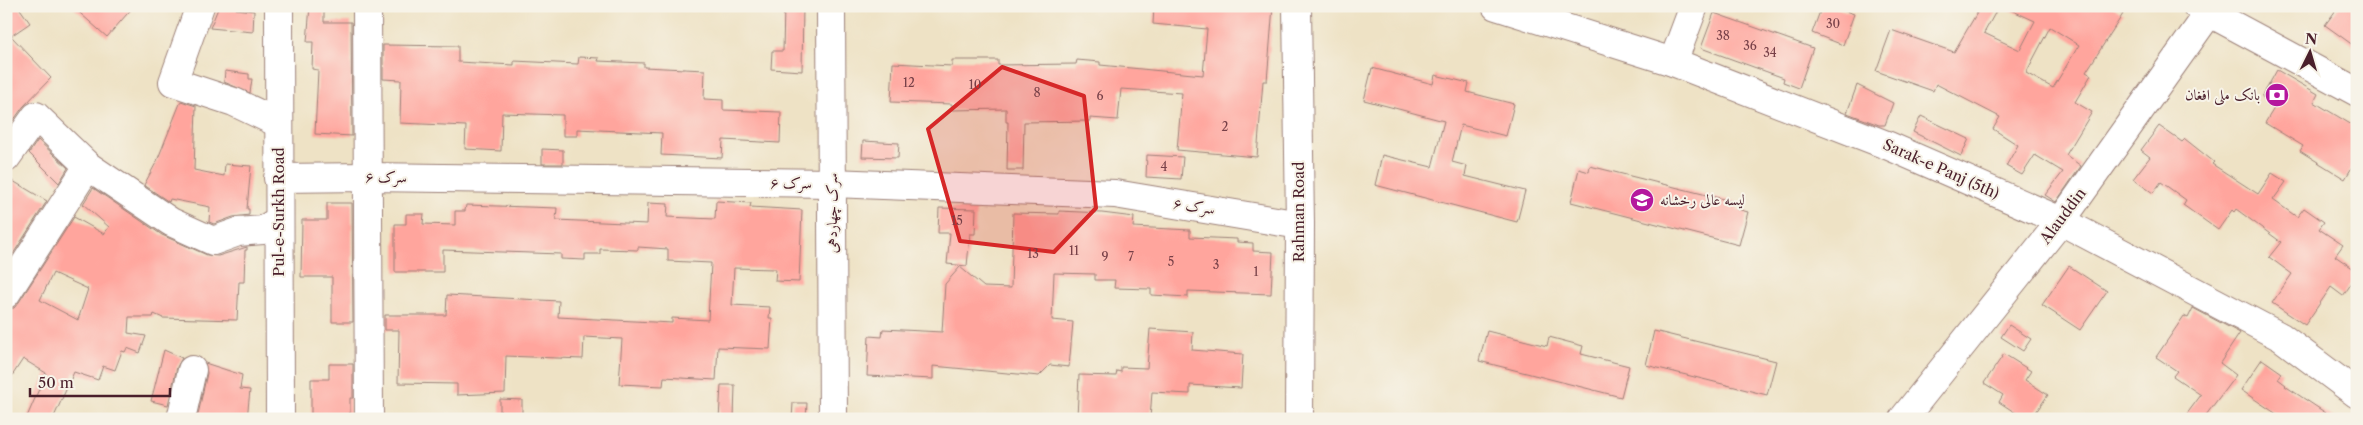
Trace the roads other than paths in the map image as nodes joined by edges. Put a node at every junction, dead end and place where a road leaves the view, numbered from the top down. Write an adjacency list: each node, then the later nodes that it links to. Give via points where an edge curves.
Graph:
1 (200, 6): 11 (street, via 173,82 234,102)
2 (279, 6): 11 (street, Pul-e-Surkh Road)
3 (367, 6): 14 (street)
4 (831, 6): 16 (street, سرک چهاردهی)
5 (1297, 6): 19 (street, Rahman Road)
6 (1496, 6): 9 (street, Sarak-e Panj (5th))
7 (1694, 6): 9 (street)
8 (2207, 8): 10 (street); 18 (street, Alauddin)
9 (1673, 62): 18 (street, Sarak-e Panj (5th), via 1889,146)
10 (2357, 92)
11 (278, 123): 15 (street, Pul-e-Surkh Road)
12 (6, 158): 13 (street, via 36,116)
13 (88, 166): 17 (street, via 171,222 213,241 238,232 263,230); 20 (street)
14 (368, 177): 15 (street, سرک ۶); 16 (street, سرک ۶); 25 (street)
15 (278, 178): 17 (street, Pul-e-Surkh Road)
16 (832, 183): 19 (street, سرک ۶, via 1115,194); 26 (street, سرک چهاردهی)
17 (279, 220): 24 (street, Pul-e-Surkh Road)
18 (2061, 222): 22 (street, Sarak-e Panj (5th), via 2281,337); 28 (street, Alauddin)
19 (1300, 224): 27 (street, Rahman Road)
20 (6, 294)
21 (192, 370): 23 (street)
22 (2357, 394)
23 (181, 419)
24 (280, 419)
25 (369, 419)
26 (833, 419)
27 (1299, 419)
28 (1902, 419)

